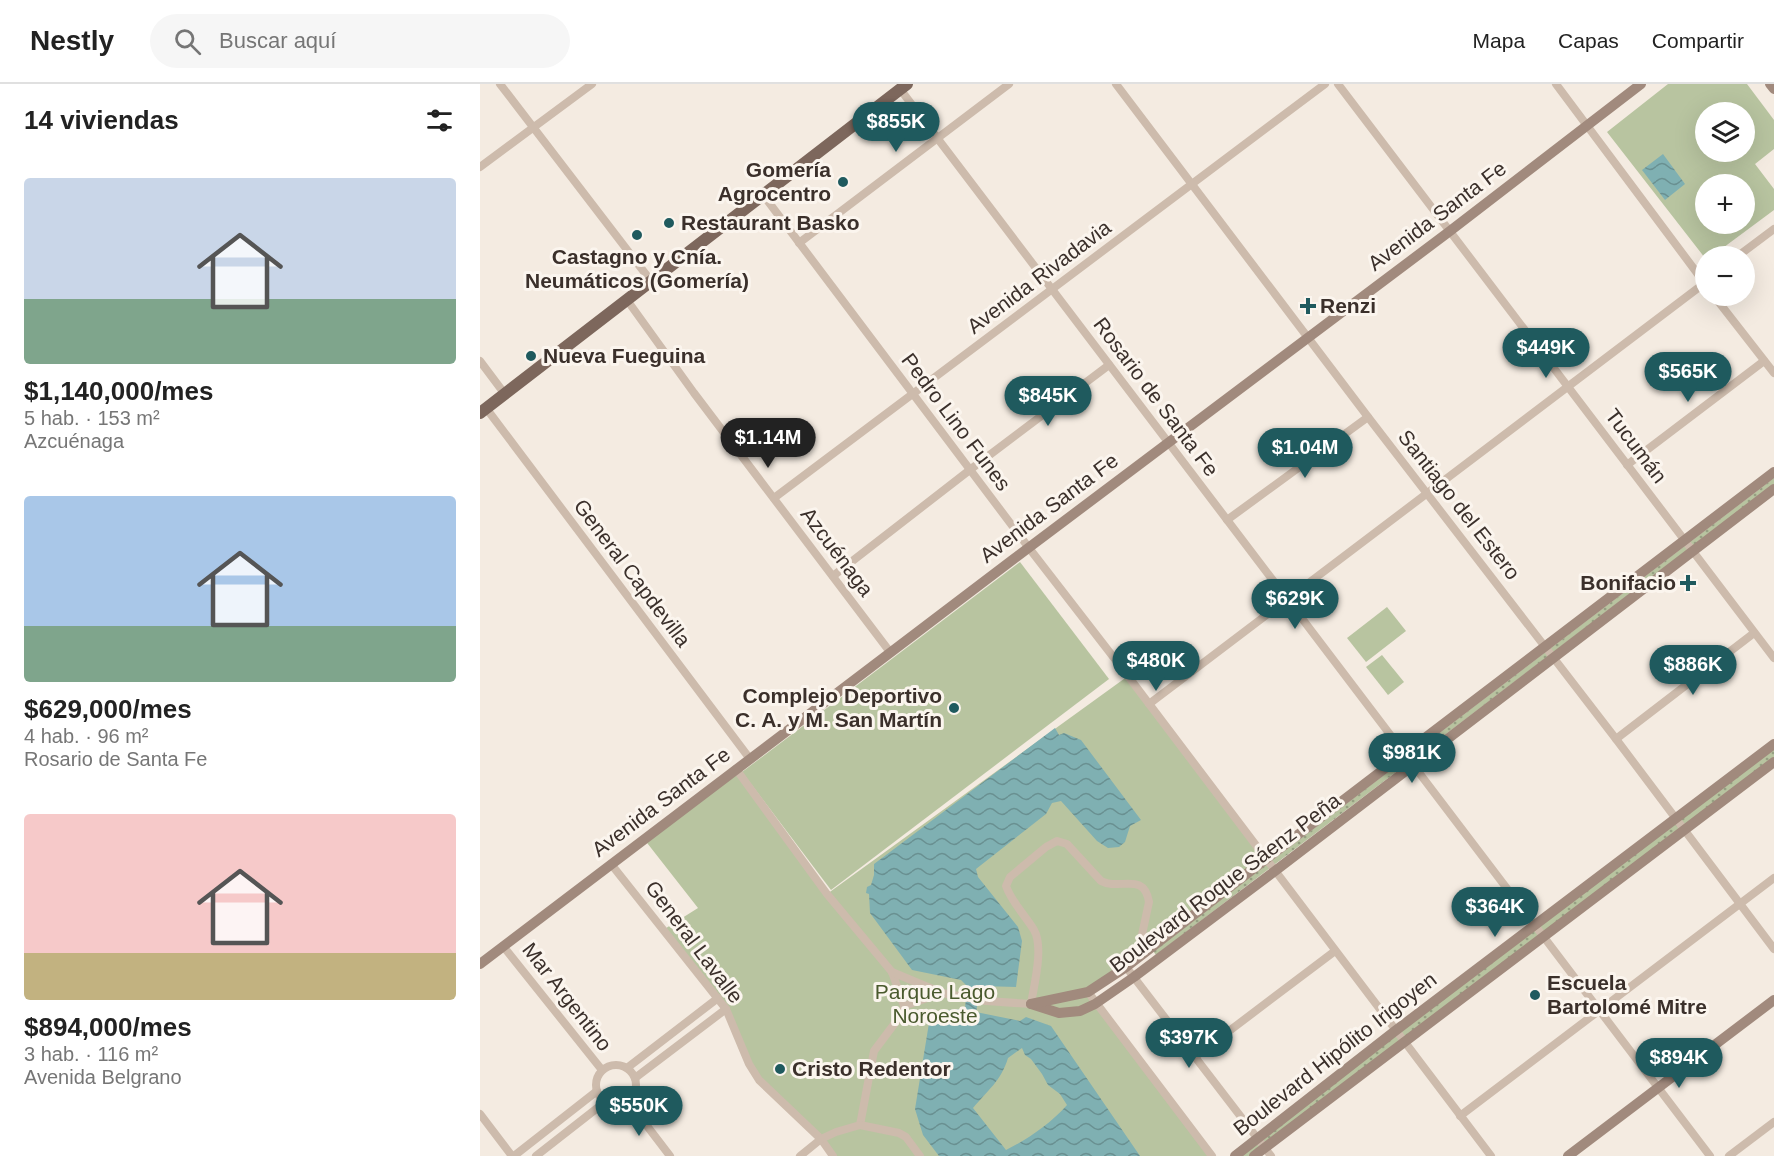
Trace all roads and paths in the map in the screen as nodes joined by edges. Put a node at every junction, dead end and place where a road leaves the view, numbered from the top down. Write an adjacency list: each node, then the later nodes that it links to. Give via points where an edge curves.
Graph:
1 (500, 84): 13 (street)
2 (592, 84): 13 (street)
3 (1010, 84): 14 (street)
4 (1116, 84): 16 (street, Santiago del Estero)
5 (1325, 84): 16 (street, Avenida Rivadavia)
6 (1338, 84): 19 (street, Tucumán)
7 (1556, 84): 12 (street)
8 (1641, 84): 12 (street, Avenida Santa Fe)
9 (1770, 84): 11 (street)
10 (903, 87): 14 (street, Rosario de Santa Fe); 17 (main road)
11 (1774, 89)
12 (1587, 126): 19 (street, Avenida Santa Fe); 22 (street)
13 (534, 128): 15 (street); 23 (street)
14 (937, 138): 20 (street); 24 (street, Rosario de Santa Fe)
15 (480, 167)
16 (1192, 184): 24 (street, Avenida Rivadavia); 28 (street, Santiago del Estero)
17 (764, 196): 20 (street, Pedro Lino Funes); 23 (main road)
18 (1774, 229): 21 (street)
19 (1450, 231): 28 (street, Avenida Santa Fe); 33 (street, Tucumán)
20 (799, 243): 35 (street, Pedro Lino Funes)
21 (1751, 246)
22 (1695, 270)
23 (651, 281): 26 (main road)
24 (1052, 290): 31 (street, Rosario de Santa Fe); 35 (street, Avenida Rivadavia)
25 (1695, 290): 33 (street)
26 (627, 300): 34 (main road); 44 (street, Azcuénaga)
27 (1722, 306): 30 (street)
28 (1308, 337): 37 (street, Santiago del Estero); 38 (street, Avenida Santa Fe)
29 (480, 361): 34 (street)
30 (1764, 361): 32 (street); 39 (street)
31 (1109, 365): 38 (street, Rosario de Santa Fe); 40 (street)
32 (1774, 373)
33 (1567, 386): 39 (street, Tucumán); 43 (street)
34 (504, 393): 36 (main road)
35 (912, 394): 40 (street, Pedro Lino Funes); 44 (street, Avenida Rivadavia)
36 (483, 410): 60 (street, General Capdevilla)
37 (1368, 417): 43 (street, Santiago del Estero); 45 (street)
38 (1168, 442): 45 (street, Rosario de Santa Fe); 47 (street, Avenida Santa Fe)
39 (1627, 465): 46 (street, Tucumán)
40 (971, 469): 47 (street, Pedro Lino Funes); 49 (street)
41 (1774, 472): 46 (street, Boulevard Roque Sáenz Peña)
42 (1774, 489): 48 (street, Boulevard Roque Sáenz Peña)
43 (1427, 493): 50 (street); 52 (street, Santiago del Estero)
44 (774, 498): 49 (street, Azcuénaga)
45 (1227, 520): 50 (street, Rosario de Santa Fe)
46 (1684, 540): 48 (street, Tucumán); 52 (street, Boulevard Roque Sáenz Peña)
47 (1029, 548): 53 (street, Avenida Santa Fe); 56 (street, Pedro Lino Funes)
48 (1693, 552): 51 (street, Tucumán); 54 (street, Boulevard Roque Sáenz Peña)
49 (832, 576): 53 (street, Azcuénaga)
50 (1287, 598): 56 (street); 59 (street, Rosario de Santa Fe)
51 (1754, 633): 55 (street, Tucumán); 57 (street)
52 (1545, 647): 54 (street, Santiago del Estero); 59 (street, Boulevard Roque Sáenz Peña)
53 (890, 652): 60 (street, Avenida Santa Fe)
54 (1554, 658): 57 (street, Santiago del Estero); 62 (street, Boulevard Roque Sáenz Peña)
55 (1774, 658)
56 (1149, 704): 66 (street, Pedro Lino Funes)
57 (1616, 739): 64 (street, Santiago del Estero)
58 (1774, 744): 64 (street, Boulevard Hipólito Irigoyen)
59 (1405, 754): 62 (street, Rosario de Santa Fe); 66 (street, Boulevard Roque Sáenz Peña)
60 (750, 759): 63 (street, Avenida Santa Fe)
61 (1774, 762): 65 (street, Boulevard Hipólito Irigoyen)
62 (1413, 765): 68 (street, Boulevard Roque Sáenz Peña); 71 (street, Rosario de Santa Fe)
63 (736, 769): 67 (street, Avenida Santa Fe); 79 (street, via 827,894)
64 (1676, 819): 65 (street, Santiago del Estero); 71 (street, Boulevard Hipólito Irigoyen)
65 (1684, 830): 70 (street, Santiago del Estero); 72 (street, Boulevard Hipólito Irigoyen)
66 (1266, 859): 68 (street, Pedro Lino Funes); 76 (street, Boulevard Roque Sáenz Peña)
67 (611, 864): 73 (street, Avenida Santa Fe); 83 (street, General Lavalle)
68 (1275, 871): 75 (street, Pedro Lino Funes); 80 (street, Boulevard Roque Sáenz Peña)
69 (1774, 878): 70 (street)
70 (1739, 904): 74 (street, Santiago del Estero); 89 (street)
71 (1535, 926): 72 (street, Rosario de Santa Fe); 90 (street, Boulevard Hipólito Irigoyen)
72 (1544, 937): 89 (street, Rosario de Santa Fe); 91 (street, Boulevard Hipólito Irigoyen)
73 (503, 946): 77 (street, Avenida Santa Fe); 94 (street, Mar Argentino)
74 (1774, 949)
75 (1335, 951): 90 (street, Pedro Lino Funes); 92 (street)
76 (1137, 959): 78 (street, Boulevard Roque Sáenz Peña); 85 (street, via 1148,894 1131,883 1101,882 1067,844 1057,841 1010,877 1006,886 1039,940)
77 (480, 964)
78 (1126, 967): 80 (street); 81 (street, Boulevard Roque Sáenz Peña)
79 (892, 972): 82 (street, Boulevard Roque Sáenz Peña); 87 (street)
80 (1134, 977): 86 (street, Boulevard Roque Sáenz Peña); 92 (street)
81 (1088, 992): 85 (street, Boulevard Roque Sáenz Peña); 86 (street)
82 (942, 993): 85 (street, Boulevard Roque Sáenz Peña); 87 (street)
83 (718, 998): 88 (street, General Lavalle); 93 (street)
84 (1774, 1000): 96 (street)
85 (1031, 1004): 86 (street, Boulevard Roque Sáenz Peña, via 1059,1013 1080,1011)
86 (1095, 1004): 113 (street)
87 (904, 1006): 103 (street, via 900,1018 874,1051)
88 (726, 1009): 95 (street); 105 (street, General Lavalle, via 759,1080)
89 (1599, 1010): 96 (street, Rosario de Santa Fe); 101 (street)
90 (1395, 1031): 91 (street, Pedro Lino Funes); 104 (street, Boulevard Hipólito Irigoyen)
91 (1404, 1043): 101 (street, Pedro Lino Funes); 106 (street, Boulevard Hipólito Irigoyen)
92 (1196, 1056): 104 (street)
93 (627, 1068): 94 (street, via 612,1066); 95 (street)
94 (603, 1070): 97 (street, via 596,1080)
95 (635, 1078): 98 (street, via 635,1091)
96 (1658, 1087): 117 (street); 118 (street, Rosario de Santa Fe)
97 (597, 1091): 99 (street); 108 (street)
98 (628, 1101): 99 (street, via 616,1106); 110 (street)
99 (604, 1102): 109 (street)
100 (480, 1114): 108 (street)
101 (1460, 1116): 116 (street, Pedro Lino Funes)
102 (1774, 1122): 119 (street)
103 (860, 1125): 105 (street); 112 (street, via 899,1133)
104 (1258, 1137): 106 (street); 114 (street, Boulevard Hipólito Irigoyen)
105 (821, 1139): 107 (street, General Lavalle); 111 (street)
106 (1268, 1152): 115 (street, Boulevard Hipólito Irigoyen)
107 (830, 1155)
108 (513, 1156)
109 (536, 1156)
110 (670, 1156)
111 (800, 1156)
112 (920, 1156)
113 (1212, 1156)
114 (1235, 1156)
115 (1254, 1156)
116 (1491, 1156)
117 (1568, 1156)
118 (1710, 1156)
119 (1729, 1156)

